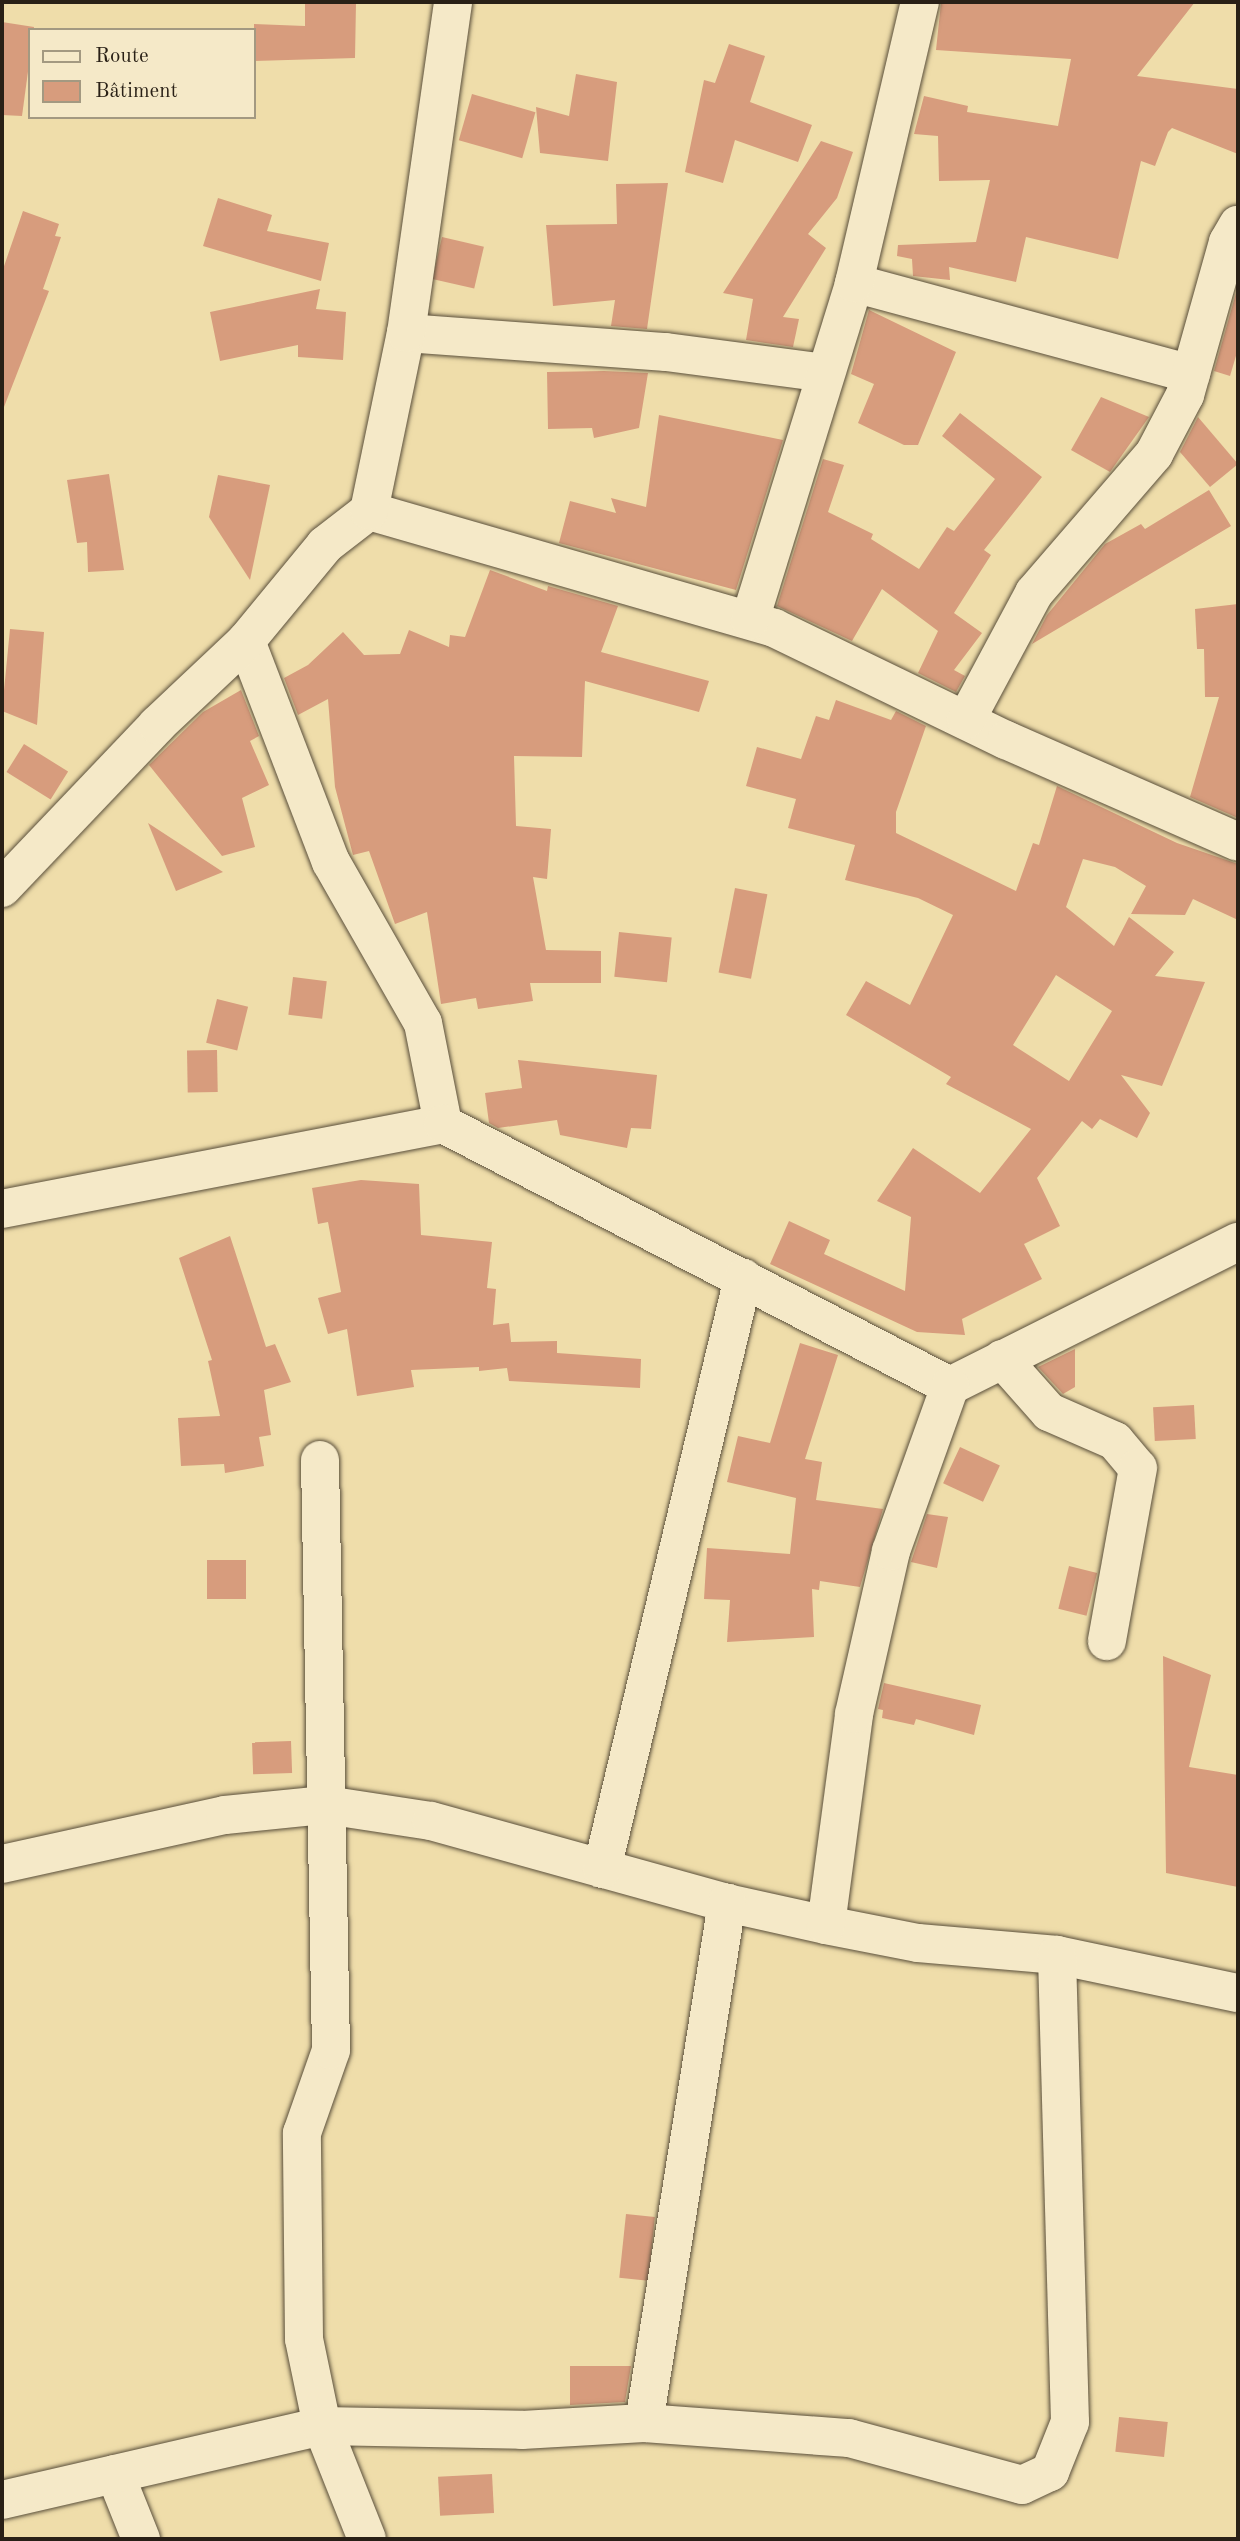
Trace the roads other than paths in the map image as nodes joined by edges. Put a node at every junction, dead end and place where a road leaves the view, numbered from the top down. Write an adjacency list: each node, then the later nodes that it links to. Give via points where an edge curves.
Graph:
1 (453, 2): 5 (street)
2 (920, 2): 4 (street)
3 (1238, 225): 7 (street, via 1228,242)
4 (854, 283): 6 (street); 7 (street)
5 (406, 333): 6 (street, via 666,352); 8 (street)
6 (826, 373): 9 (street)
7 (1191, 374): 11 (street, via 1154,454 1034,593)
8 (369, 511): 9 (street); 10 (street, via 325,545)
9 (750, 620): 11 (street)
10 (246, 641): 13 (street, via 157,725); 14 (street, via 331,862 423,1023)
11 (966, 720): 12 (street)
12 (1238, 842)
13 (2, 888)
14 (443, 1124): 15 (street); 17 (street)
15 (2, 1209)
16 (1238, 1242): 18 (street)
17 (743, 1279): 19 (street); 24 (street)
18 (1003, 1359): 19 (street); 21 (street, via 1049,1412 1115,1440 1138,1468)
19 (950, 1386): 26 (street, via 891,1551 854,1714)
20 (320, 1460): 22 (street)
21 (1107, 1641)
22 (326, 1805): 23 (street, via 225,1815); 24 (street, via 431,1821); 30 (street, via 331,2050 302,2133 304,2339)
23 (2, 1864)
24 (603, 1869): 25 (street)
25 (727, 1903): 26 (street); 29 (street)
26 (827, 1924): 27 (street, via 918,1943)
27 (1057, 1955): 28 (street); 29 (street, via 1070,2422 1050,2472 1022,2485 849,2438)
28 (1238, 1993)
29 (644, 2423): 30 (street, via 522,2430)
30 (322, 2426): 31 (street); 34 (street)
31 (115, 2473): 32 (street); 33 (street)
32 (2, 2500)
33 (141, 2539)
34 (367, 2539)

